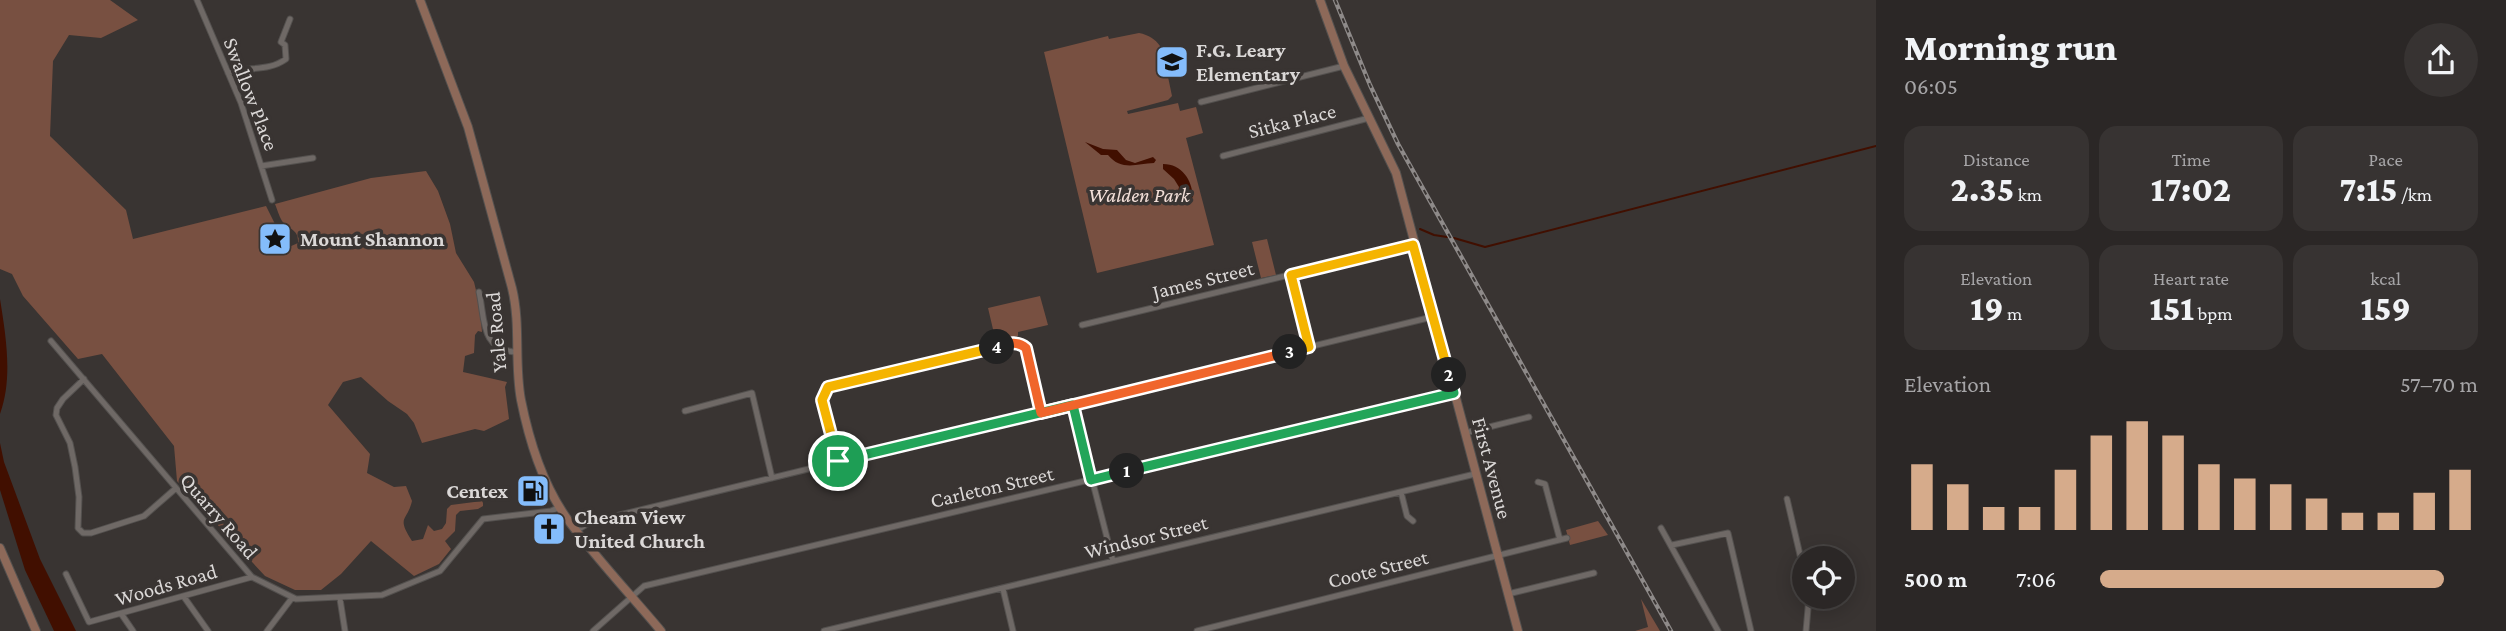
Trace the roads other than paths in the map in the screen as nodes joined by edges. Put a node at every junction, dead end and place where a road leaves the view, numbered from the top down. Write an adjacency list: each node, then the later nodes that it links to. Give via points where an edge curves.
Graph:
1 (197, 0): 6 (street, Swallow Place)
2 (420, 0): 20 (street, Yale Road, via 477,158 513,295)
3 (1320, 0): 5 (street, First Avenue)
4 (290, 19): 6 (street, via 281,42 286,59 265,69)
5 (1344, 66): 7 (street); 8 (street, First Avenue)
6 (228, 73): 11 (street, Swallow Place)
7 (1201, 102)
8 (1369, 118): 9 (street, Sitka Place); 13 (street, First Avenue, via 1395,173)
9 (1223, 156)
10 (313, 158): 11 (street)
11 (261, 166): 12 (street, Swallow Place)
12 (272, 200)
13 (1413, 245): 14 (street, James Street); 16 (street, First Avenue)
14 (1291, 275): 17 (street, James Street); 19 (street)
15 (479, 292): 20 (street, via 485,332 496,346)
16 (1433, 317): 19 (street); 22 (street, First Avenue)
17 (1082, 325)
18 (51, 341): 21 (street, Quarry Road)
19 (1309, 347): 23 (street)
20 (517, 352): 36 (street, Yale Road, via 524,412)
21 (84, 379): 33 (street, Quarry Road); 33 (street, via 63,399 56,415 70,443 75,467 78,528 91,533 144,516)
22 (1454, 393): 27 (street, First Avenue); 31 (street, Carleton Street)
23 (1073, 405): 25 (street); 31 (street)
24 (685, 411): 30 (street, via 752,393)
25 (1041, 413): 28 (street); 28 (street, via 1026,348 1014,342 828,387 822,400)
26 (1530, 417): 27 (street)
27 (1465, 433): 29 (street, First Avenue)
28 (838, 461): 30 (street)
29 (1475, 474): 34 (street, Windsor Street); 45 (street, First Avenue)
30 (772, 478): 39 (street, via 589,523)
31 (1091, 480): 46 (street); 53 (street, Carleton Street, via 644,586)
32 (1538, 481): 41 (street, via 1545,484)
33 (175, 489): 49 (street, Quarry Road)
34 (1401, 492): 37 (street, via 1407,516); 46 (street, Windsor Street)
35 (1787, 499): 43 (street)
36 (560, 507): 39 (street, Yale Road); 55 (street, Quarry Road, via 483,519 440,571 382,596)
37 (1413, 521)
38 (1661, 528): 42 (street)
39 (577, 530): 53 (street, Yale Road)
40 (1567, 538): 41 (street, Coote Street)
41 (1560, 540): 45 (street, Coote Street)
42 (1672, 545): 70 (street); 71 (street, via 1728,533)
43 (1798, 546)
44 (0, 548): 59 (street)
45 (1498, 555): 51 (street, First Avenue); 58 (street, Coote Street)
46 (1113, 561): 50 (street, Windsor Street)
47 (1594, 573): 51 (street)
48 (66, 574): 57 (street, Woods Road, via 89,622)
49 (251, 577): 52 (street, Woods Road); 54 (street, Quarry Road)
50 (1003, 589): 66 (street, Windsor Street); 67 (street)
51 (1508, 594): 69 (street, First Avenue)
52 (184, 597): 57 (street, Woods Road); 61 (street)
53 (632, 597): 64 (street, Carleton Street); 65 (street, Yale Road)
54 (292, 598): 55 (street, Quarry Road); 62 (street)
55 (340, 599): 63 (street)
56 (1808, 609): 72 (street)
57 (122, 615): 60 (street)
58 (1224, 628): 68 (street, Coote Street)
59 (36, 631)
60 (133, 631)
61 (208, 631)
62 (267, 631)
63 (345, 631)
64 (593, 631)
65 (661, 631)
66 (824, 631)
67 (1013, 631)
68 (1197, 631)
69 (1518, 631)
70 (1718, 631)
71 (1751, 631)
72 (1806, 631)

